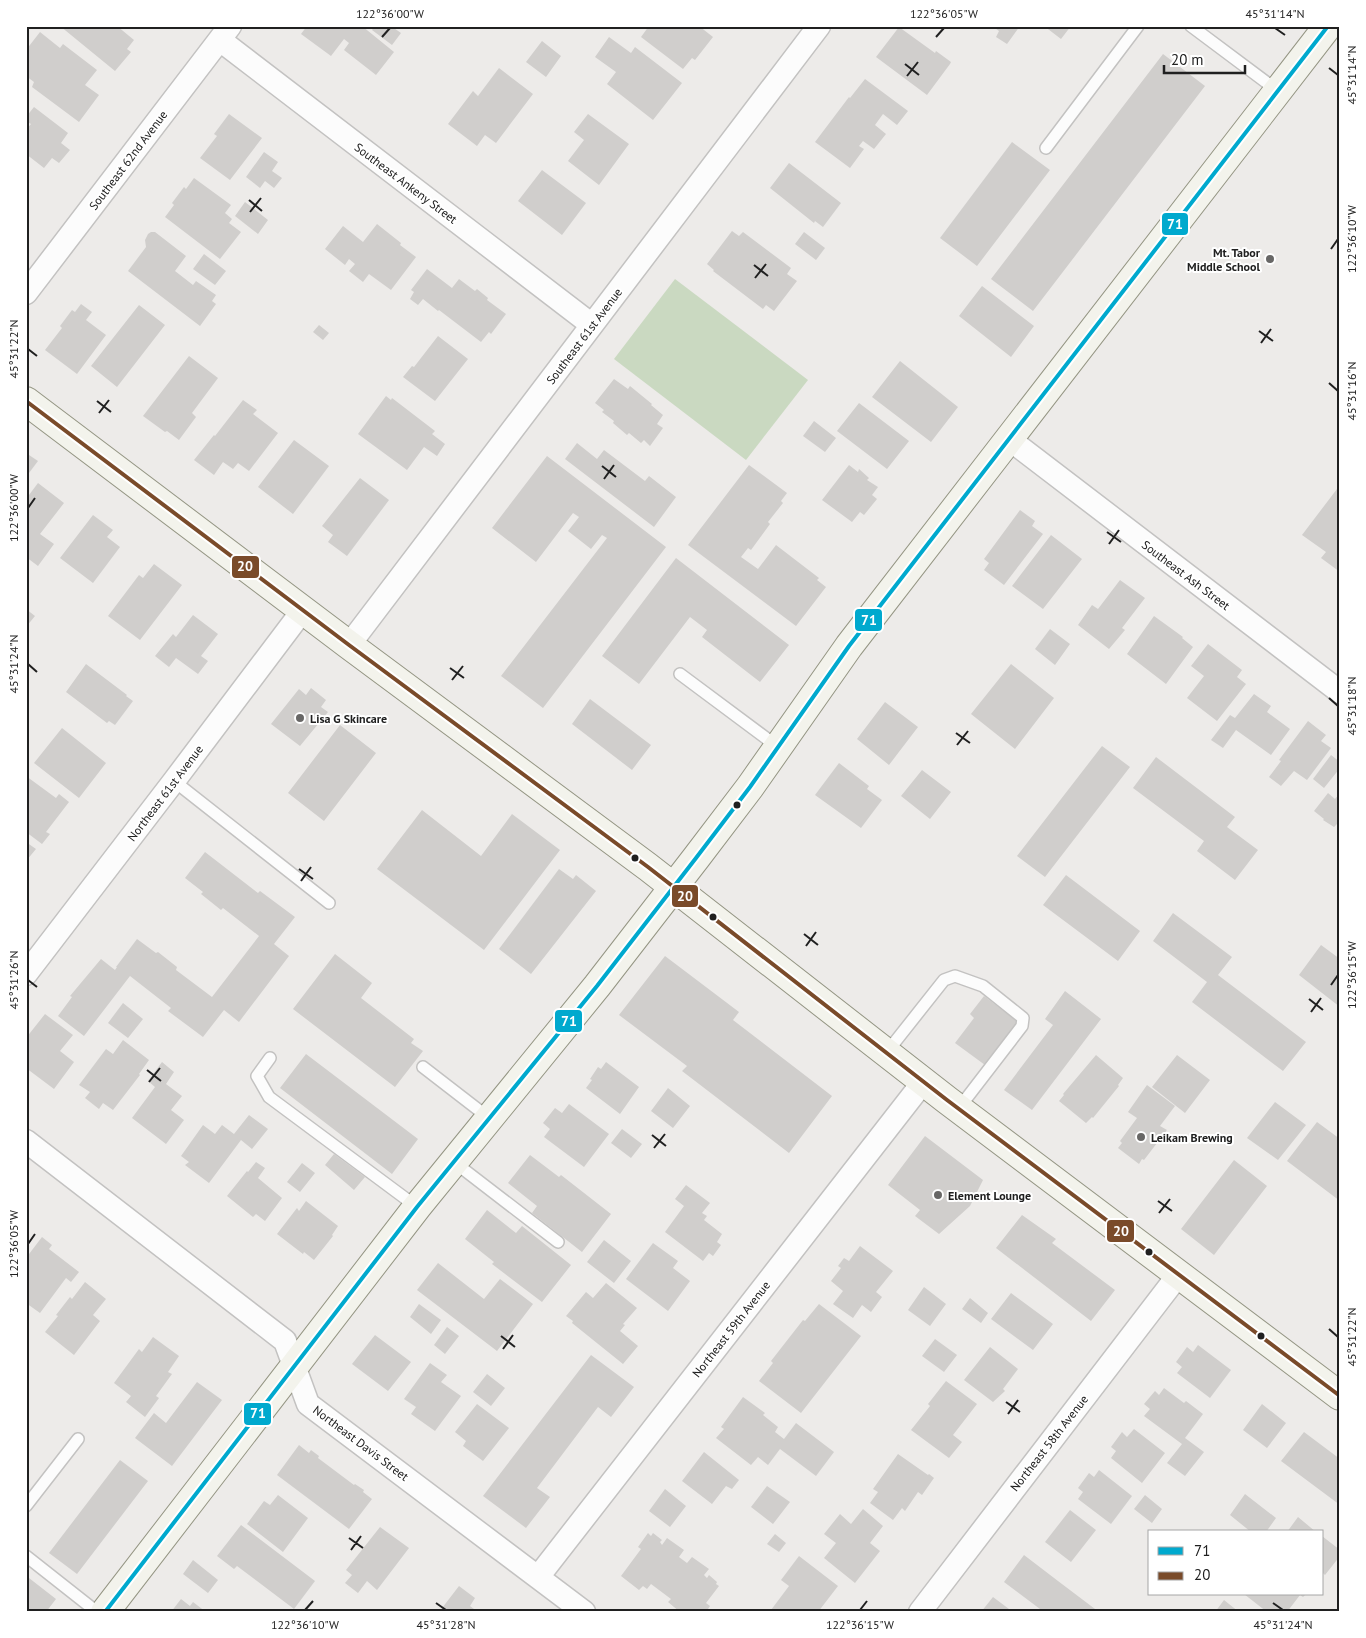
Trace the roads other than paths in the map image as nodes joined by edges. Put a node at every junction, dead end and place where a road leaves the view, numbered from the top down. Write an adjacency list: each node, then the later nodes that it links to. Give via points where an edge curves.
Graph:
1 (819, 26): 9 (street, Southeast 61st Avenue)
2 (1138, 26): 7 (lane)
3 (1191, 26): 6 (lane)
4 (1328, 26): 6 (main road)
5 (225, 33): 8 (street, Southeast 62nd Avenue); 9 (street, Southeast Ankeny Street)
6 (1278, 91): 11 (main road)
7 (1046, 148)
8 (26, 293)
9 (592, 325): 13 (street, Southeast 61st Avenue)
10 (26, 400): 12 (main road)
11 (1009, 439): 15 (street, Southeast Ash Street); 16 (main road, via 849,646)
12 (303, 610): 13 (main road); 17 (street, Northeast 61st Avenue)
13 (349, 645): 18 (main road)
14 (680, 674): 16 (lane)
15 (1340, 692)
16 (778, 748): 18 (main road)
17 (174, 781): 19 (lane); 20 (street, Northeast 61st Avenue)
18 (673, 887): 21 (main road); 26 (main road)
19 (329, 903)
20 (26, 974)
21 (887, 1052): 24 (main road); 25 (lane, via 944,980 955,976 983,986 1023,1018 1022,1026)
22 (270, 1058): 29 (lane, via 257,1076 269,1097)
23 (423, 1067): 26 (lane)
24 (924, 1081): 25 (main road); 37 (street, Northeast 59th Avenue)
25 (959, 1108): 31 (main road)
26 (489, 1118): 28 (main road)
27 (26, 1141): 32 (street, Northeast Davis Street, via 285,1341)
28 (454, 1162): 29 (main road); 30 (lane)
29 (417, 1207): 32 (main road)
30 (558, 1242)
31 (1179, 1274): 33 (main road); 41 (street, Northeast 58th Avenue)
32 (294, 1366): 37 (street, Northeast Davis Street, via 308,1404); 39 (main road)
33 (1340, 1396)
34 (78, 1439): 35 (lane)
35 (26, 1506)
36 (26, 1556): 38 (lane)
37 (538, 1577): 40 (street, Northeast Davis Street)
38 (97, 1612)
39 (104, 1612)
40 (584, 1612)
41 (920, 1612)

